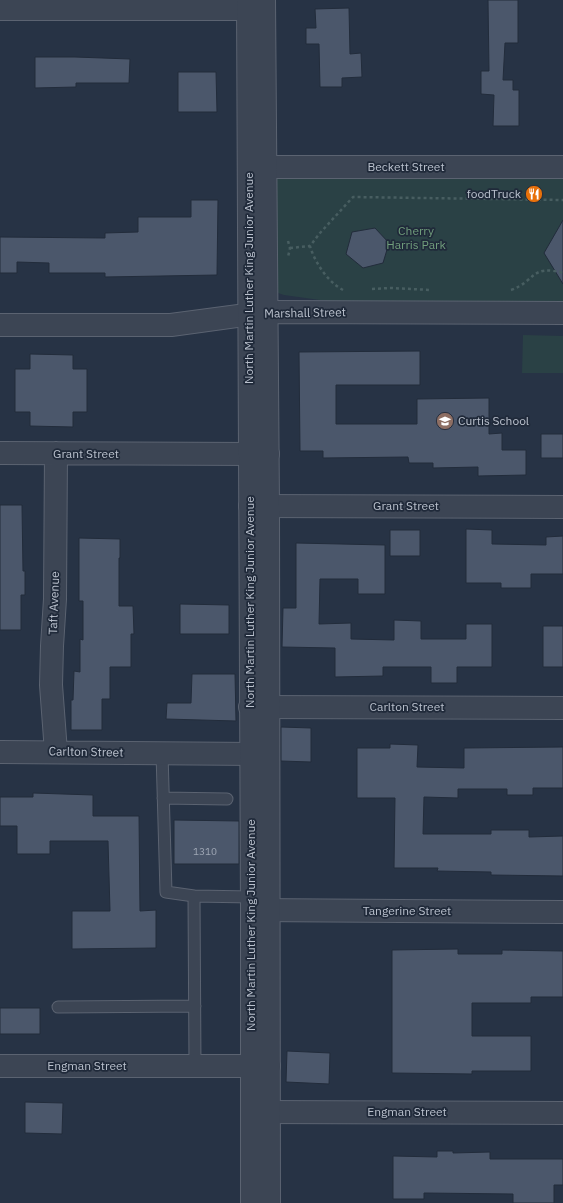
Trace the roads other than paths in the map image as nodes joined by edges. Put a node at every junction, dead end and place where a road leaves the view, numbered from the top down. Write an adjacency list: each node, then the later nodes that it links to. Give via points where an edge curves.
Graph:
1 (256, 5): 2 (street); 3 (street, North Martin Luther King Junior Avenue)
2 (0, 9)
3 (257, 167): 4 (street, Beckett Street); 5 (street, North Martin Luther King Junior Avenue)
4 (563, 167)
5 (258, 313): 6 (street, Marshall Street); 7 (street, Marshall Street, via 171,325); 10 (street, North Martin Luther King Junior Avenue)
6 (563, 313)
7 (0, 325)
8 (0, 454): 9 (street, Grant Street)
9 (56, 454): 10 (street, Grant Street); 16 (street, Taft Avenue, via 55,599 51,685)
10 (259, 454): 11 (street, North Martin Luther King Junior Avenue)
11 (259, 506): 12 (street, Grant Street); 13 (street, North Martin Luther King Junior Avenue)
12 (563, 506)
13 (259, 707): 14 (street, Carlton Street); 18 (street, North Martin Luther King Junior Avenue)
14 (563, 708)
15 (0, 752): 16 (street, Carlton Street)
16 (56, 752): 17 (street, Carlton Street)
17 (162, 753): 18 (street, Carlton Street); 19 (lane)
18 (260, 754): 22 (street, North Martin Luther King Junior Avenue)
19 (163, 798): 20 (lane); 21 (lane, via 166,892)
20 (227, 799)
21 (194, 896): 22 (lane); 24 (lane)
22 (258, 906): 23 (street, Tangerine Street); 28 (street, North Martin Luther King Junior Avenue)
23 (563, 912)
24 (195, 1006): 25 (lane); 27 (lane)
25 (58, 1007)
26 (0, 1066): 27 (street, Engman Street)
27 (195, 1066): 28 (street, Engman Street)
28 (260, 1066): 29 (street, North Martin Luther King Junior Avenue)
29 (260, 1112): 30 (street, Engman Street); 31 (street, North Martin Luther King Junior Avenue); 32 (street, North Martin Luther King Junior Avenue)
30 (563, 1113)
31 (252, 1203)
32 (269, 1203)

